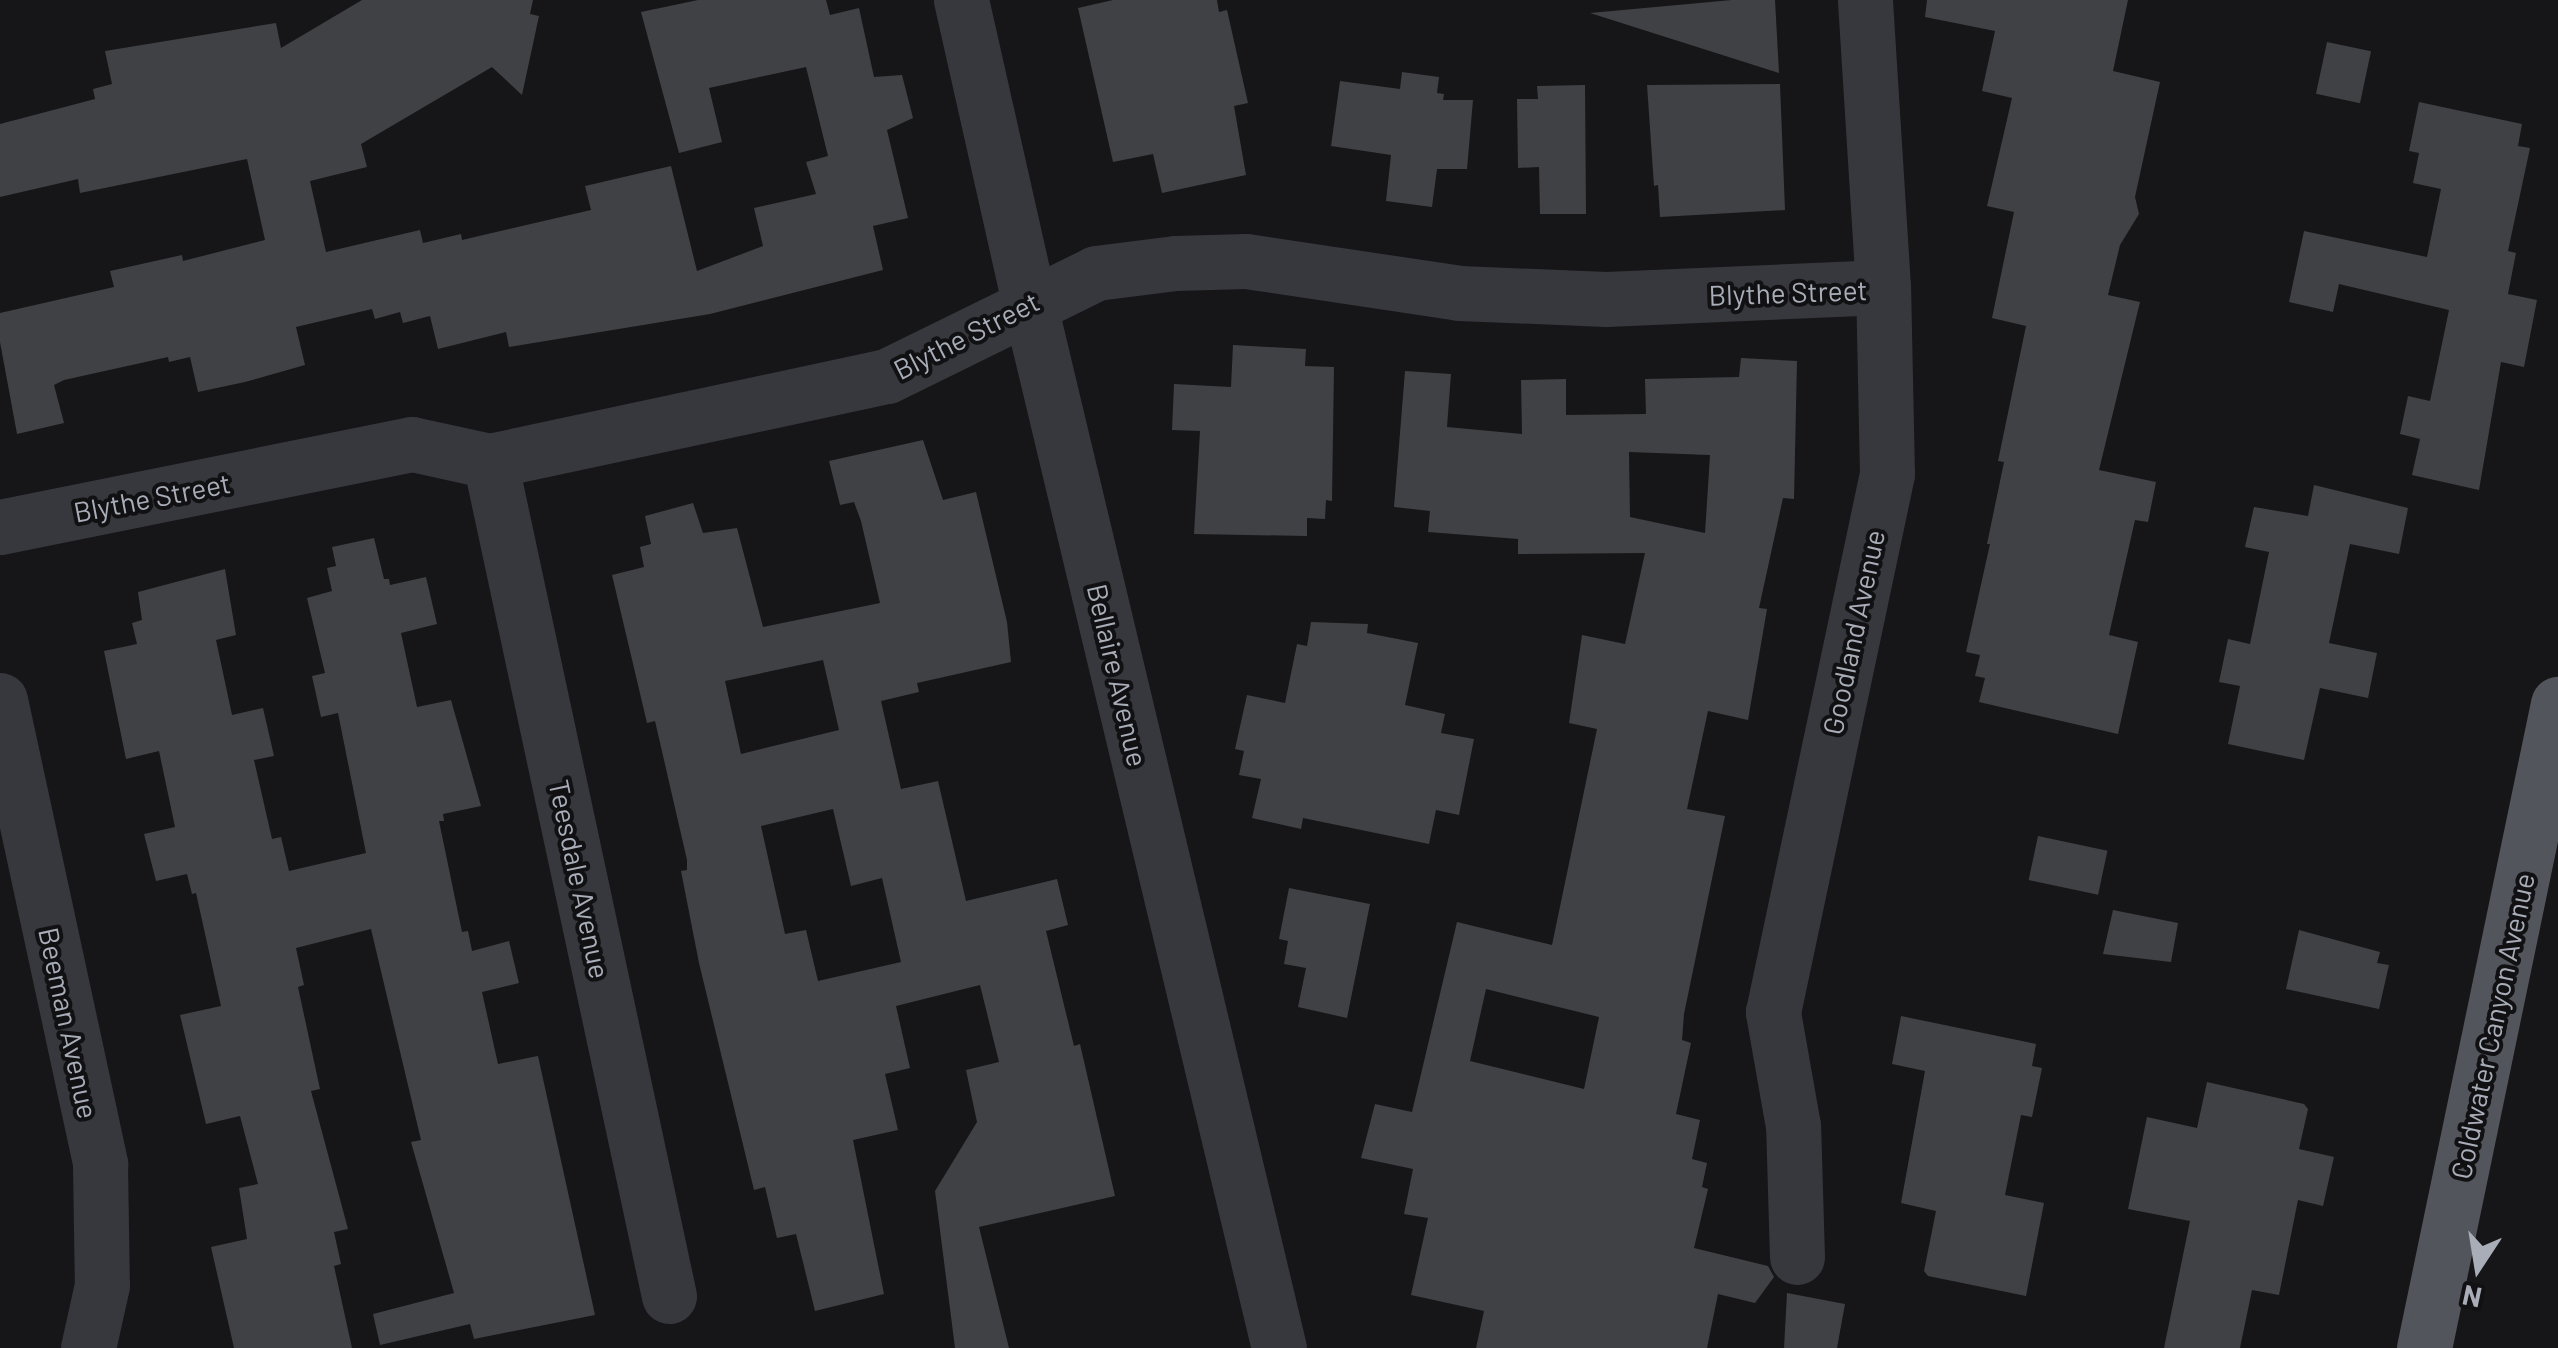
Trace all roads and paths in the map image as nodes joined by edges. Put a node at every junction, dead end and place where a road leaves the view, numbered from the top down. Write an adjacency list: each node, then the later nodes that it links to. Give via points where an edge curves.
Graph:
1 (962, 0): 4 (street, Bellaire Avenue)
2 (1865, 0): 3 (street, Goodland Avenue)
3 (1882, 288): 4 (street, Blythe Street, via 1606,300 1459,293 1246,262 1175,262 1096,273); 9 (street, Goodland Avenue, via 1887,474 1772,1012 1792,1126)
4 (1029, 302): 5 (street, Blythe Street, via 888,376); 12 (street, Bellaire Avenue)
5 (490, 461): 6 (street, Blythe Street, via 412,444); 10 (street, Teesdale Avenue)
6 (0, 528)
7 (0, 700): 11 (street, Beeman Avenue, via 100,1164 102,1285)
8 (2558, 704): 13 (main road, Coldwater Canyon Avenue)
9 (1797, 1258)
10 (670, 1296)
11 (88, 1348)
12 (1279, 1348)
13 (2424, 1348)

